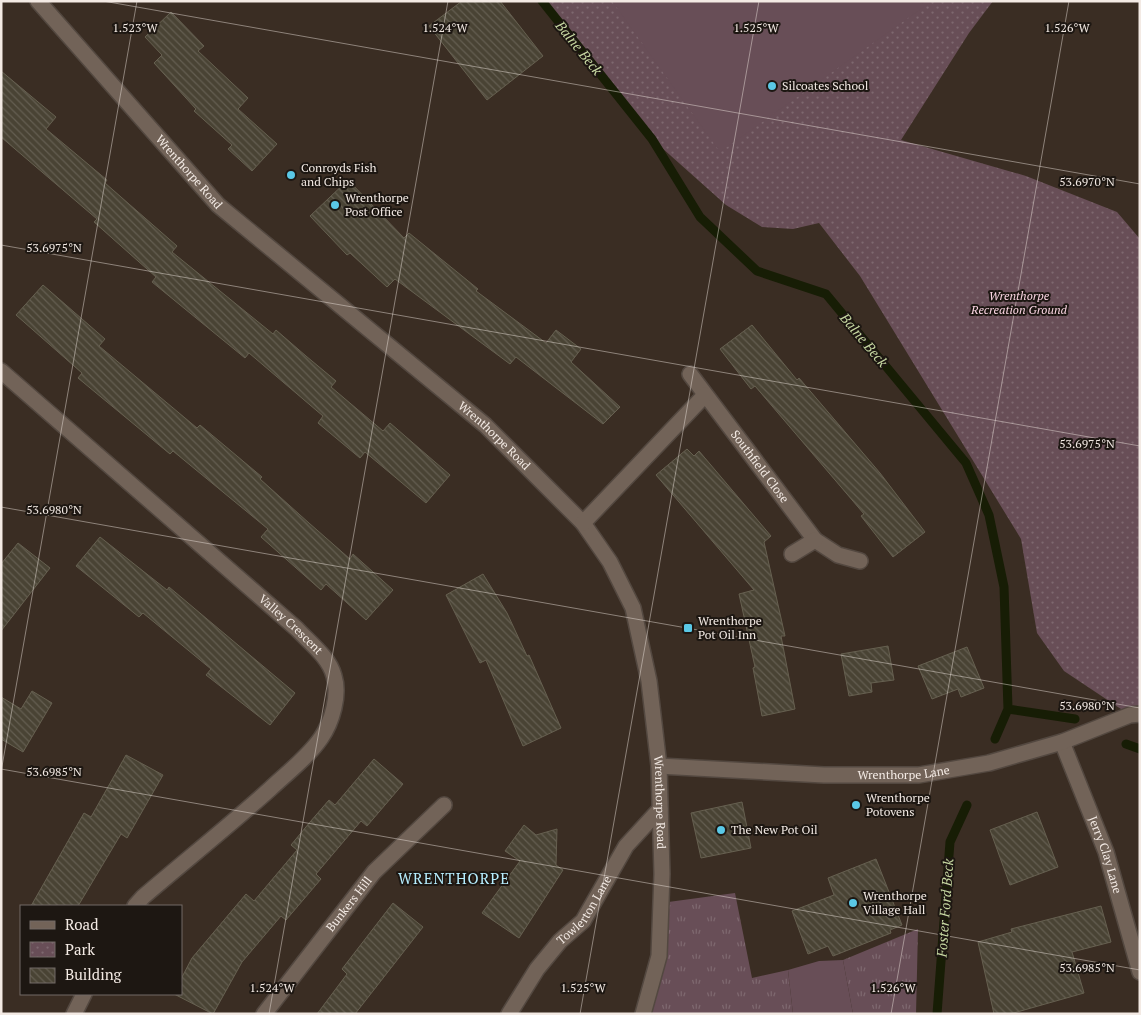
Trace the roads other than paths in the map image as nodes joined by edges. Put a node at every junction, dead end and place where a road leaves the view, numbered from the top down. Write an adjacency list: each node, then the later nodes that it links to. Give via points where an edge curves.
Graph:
1 (38, 1): 5 (street, Wrenthorpe Road, via 218,205 485,425)
2 (1, 371): 14 (street, Valley Crescent, via 297,629 324,657 334,676 331,721 321,738 300,762)
3 (690, 374): 4 (street, Southfield Close)
4 (706, 394): 5 (street); 6 (street, Southfield Close)
5 (582, 523): 11 (street, Wrenthorpe Road, via 610,562 633,608 649,681)
6 (815, 540): 7 (street); 8 (street, Southfield Close, via 838,555)
7 (792, 554)
8 (860, 560)
9 (1137, 712): 10 (street, Wrenthorpe Lane)
10 (1062, 742): 11 (street, Wrenthorpe Lane, via 989,763 919,775 824,775); 15 (street, Jerry Clay Lane, via 1106,852)
11 (659, 766): 13 (street, Wrenthorpe Road)
12 (444, 805): 18 (street, Bunkers Hill, via 374,872)
13 (660, 808): 19 (street, Towlerton Lane, via 626,846 583,921 536,968); 20 (street, Wrenthorpe Road, via 659,956)
14 (135, 905)
15 (1140, 972)
16 (84, 995): 17 (street)
17 (74, 1014)
18 (264, 1014)
19 (509, 1014)
20 (643, 1014)

